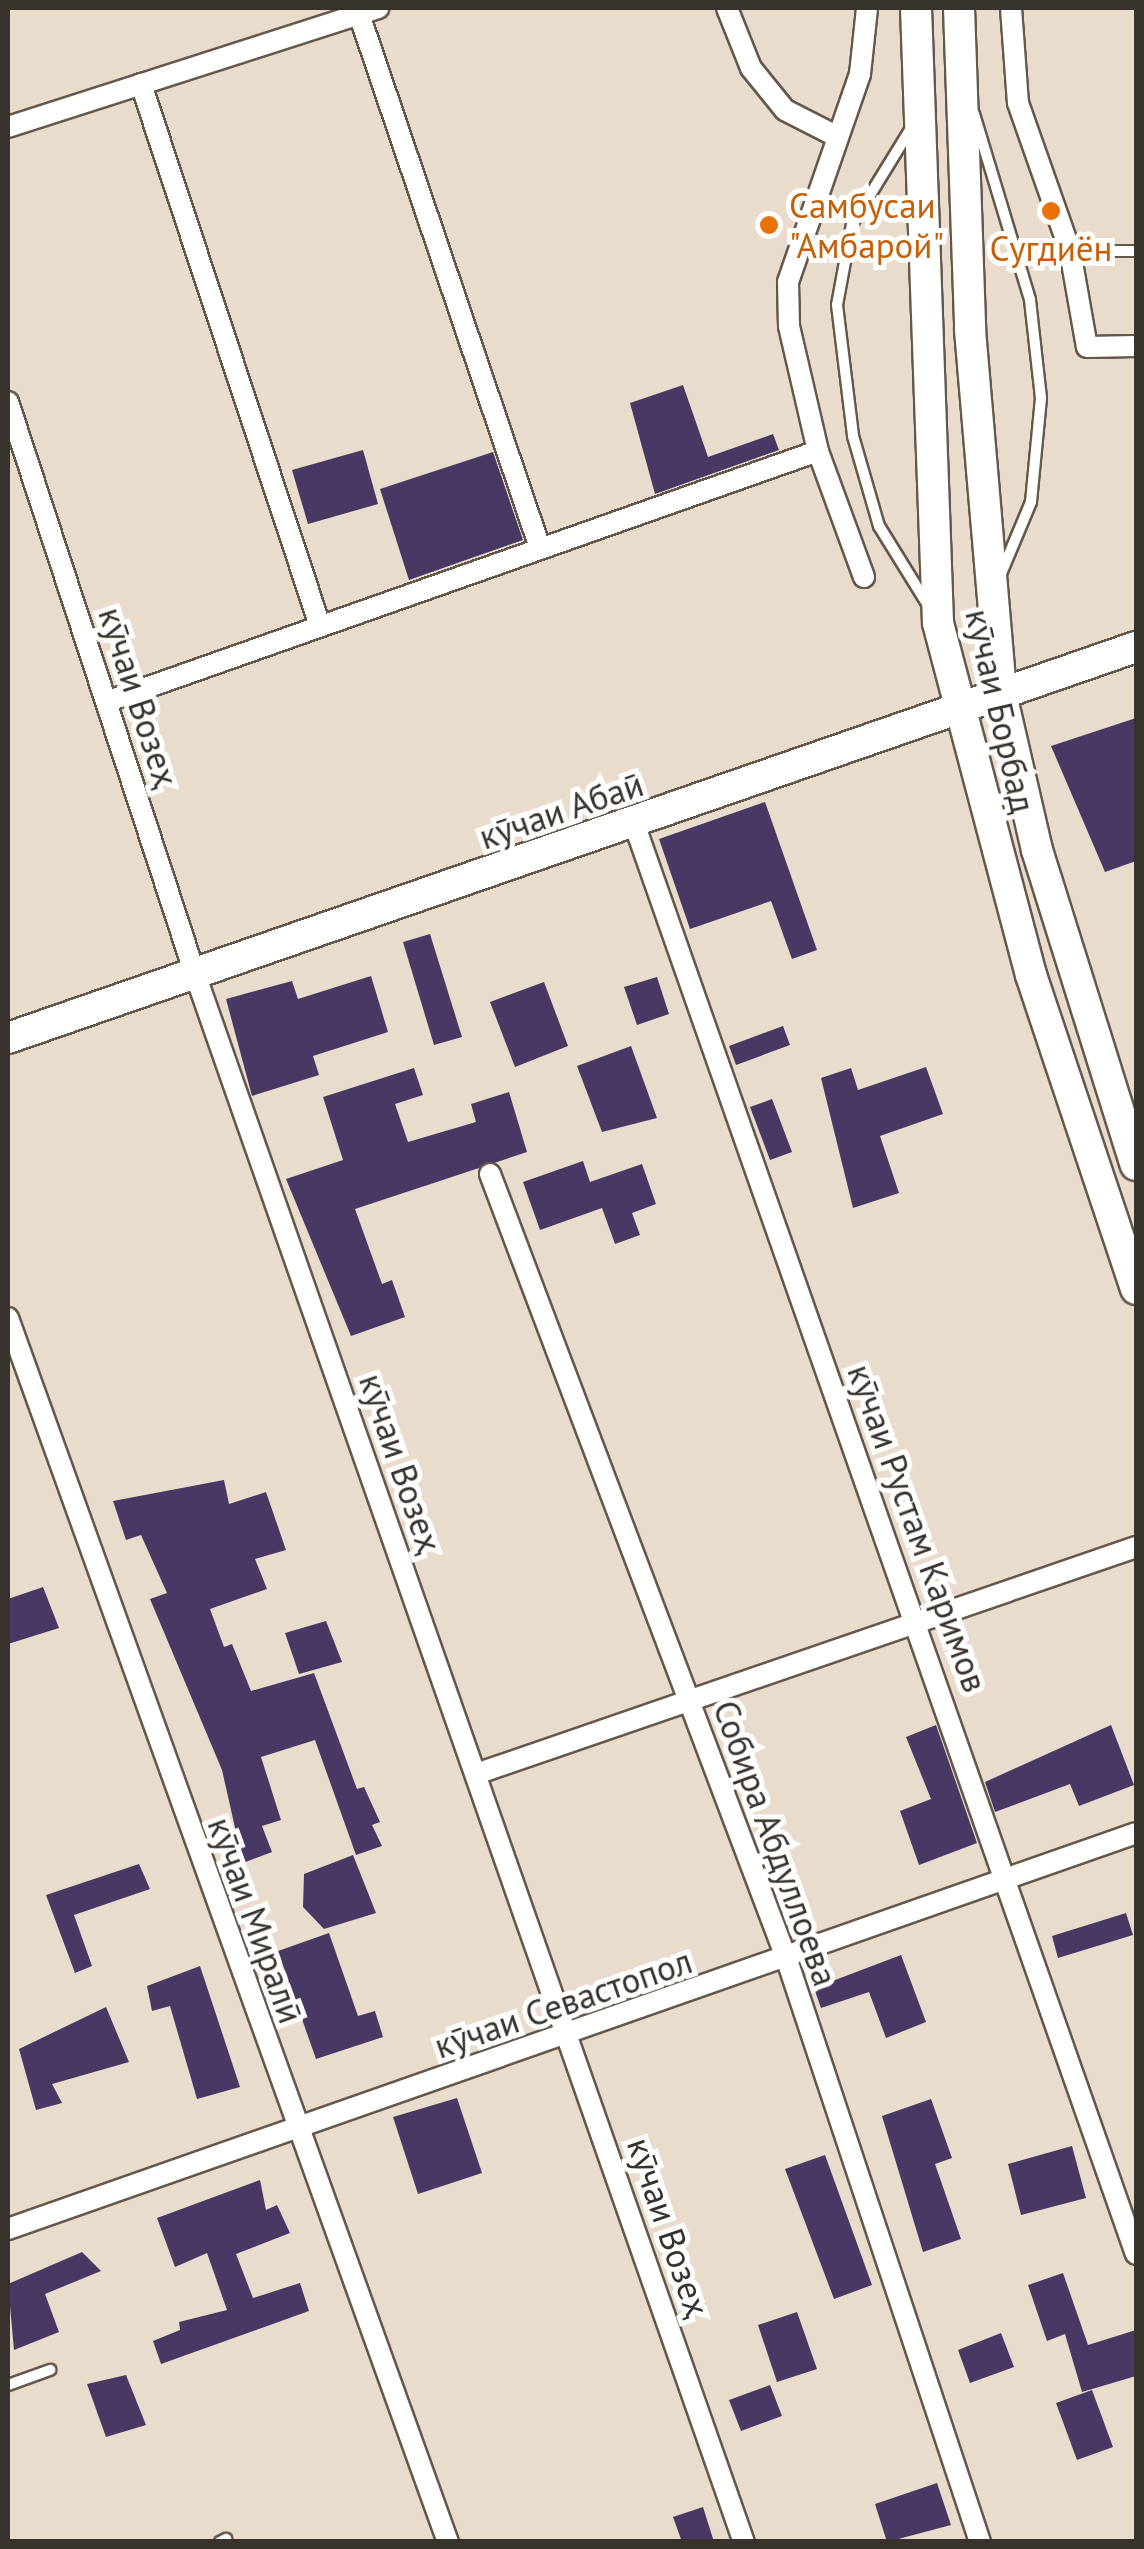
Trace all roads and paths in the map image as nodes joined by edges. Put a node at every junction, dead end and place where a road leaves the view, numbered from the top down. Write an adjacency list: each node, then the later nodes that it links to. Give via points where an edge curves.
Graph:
1 (727, 8): 11 (street, via 751,68 785,110)
2 (867, 8): 11 (street, via 860,74)
3 (916, 8): 9 (main road, кӯчаи Борбад)
4 (959, 8): 7 (main road, кӯчаи Борбад)
5 (1011, 8): 12 (street, via 1018,104)
6 (365, 9): 8 (street); 17 (street)
7 (958, 70): 19 (main road, кӯчаи Борбад); 19 (lane, via 1006,204 1041,398 1032,502)
8 (141, 84): 10 (street); 21 (street)
9 (913, 124): 20 (main road, кӯчаи Борбад); 20 (lane, via 852,224 838,305 854,436 878,526)
10 (8, 127)
11 (834, 136): 16 (street, via 788,282 789,326)
12 (1070, 251): 13 (lane); 14 (street, via 1086,346)
13 (1136, 251)
14 (1136, 346)
15 (8, 402): 24 (street, кӯчаи Возеҳ)
16 (818, 451): 17 (street); 18 (street)
17 (540, 548): 21 (street)
18 (864, 577)
19 (993, 591): 23 (main road, кӯчаи Борбад)
20 (938, 623): 25 (main road, кӯчаи Борбад)
21 (320, 626): 24 (street)
22 (1136, 647): 23 (main road, кӯчаи Абаӣ)
23 (1002, 694): 25 (main road, кӯчаи Абаӣ); 29 (main road, кӯчаи Борбад, via 1037,850)
24 (106, 702): 27 (street, кӯчаи Возеҳ)
25 (955, 708): 26 (main road, кӯчаи Абаӣ); 31 (main road, кӯчаи Борбад, via 1031,974)
26 (634, 826): 27 (main road, кӯчаи Абаӣ); 34 (street, кӯчаи Рустам Каримов)
27 (194, 972): 28 (main road, кӯчаи Абаӣ); 36 (street, кӯчаи Возеҳ)
28 (8, 1038)
29 (1136, 1165)
30 (490, 1174): 35 (street, Собира Абдуллоева)
31 (1136, 1289)
32 (8, 1318): 41 (street, кӯчаи Миралӣ)
33 (1136, 1548): 34 (street)
34 (918, 1625): 35 (street); 38 (street, кӯчаи Рустам Каримов)
35 (690, 1704): 36 (street); 39 (street, Собира Абдуллоева)
36 (476, 1774): 40 (street, кӯчаи Возеҳ)
37 (1136, 1833): 38 (street, кӯчаи Севастопол)
38 (1009, 1879): 39 (street, кӯчаи Севастопол); 43 (street, кӯчаи Рустам Каримов)
39 (787, 1960): 40 (street, кӯчаи Севастопол); 48 (street, Собира Абдуллоева)
40 (568, 2038): 41 (street, кӯчаи Севастопол); 47 (street, кӯчаи Возеҳ)
41 (296, 2128): 42 (street, кӯчаи Севастопол); 46 (street, кӯчаи Миралӣ)
42 (8, 2228)
43 (1136, 2254)
44 (50, 2370): 45 (lane)
45 (8, 2385)
46 (448, 2542)
47 (744, 2542)
48 (980, 2542)

